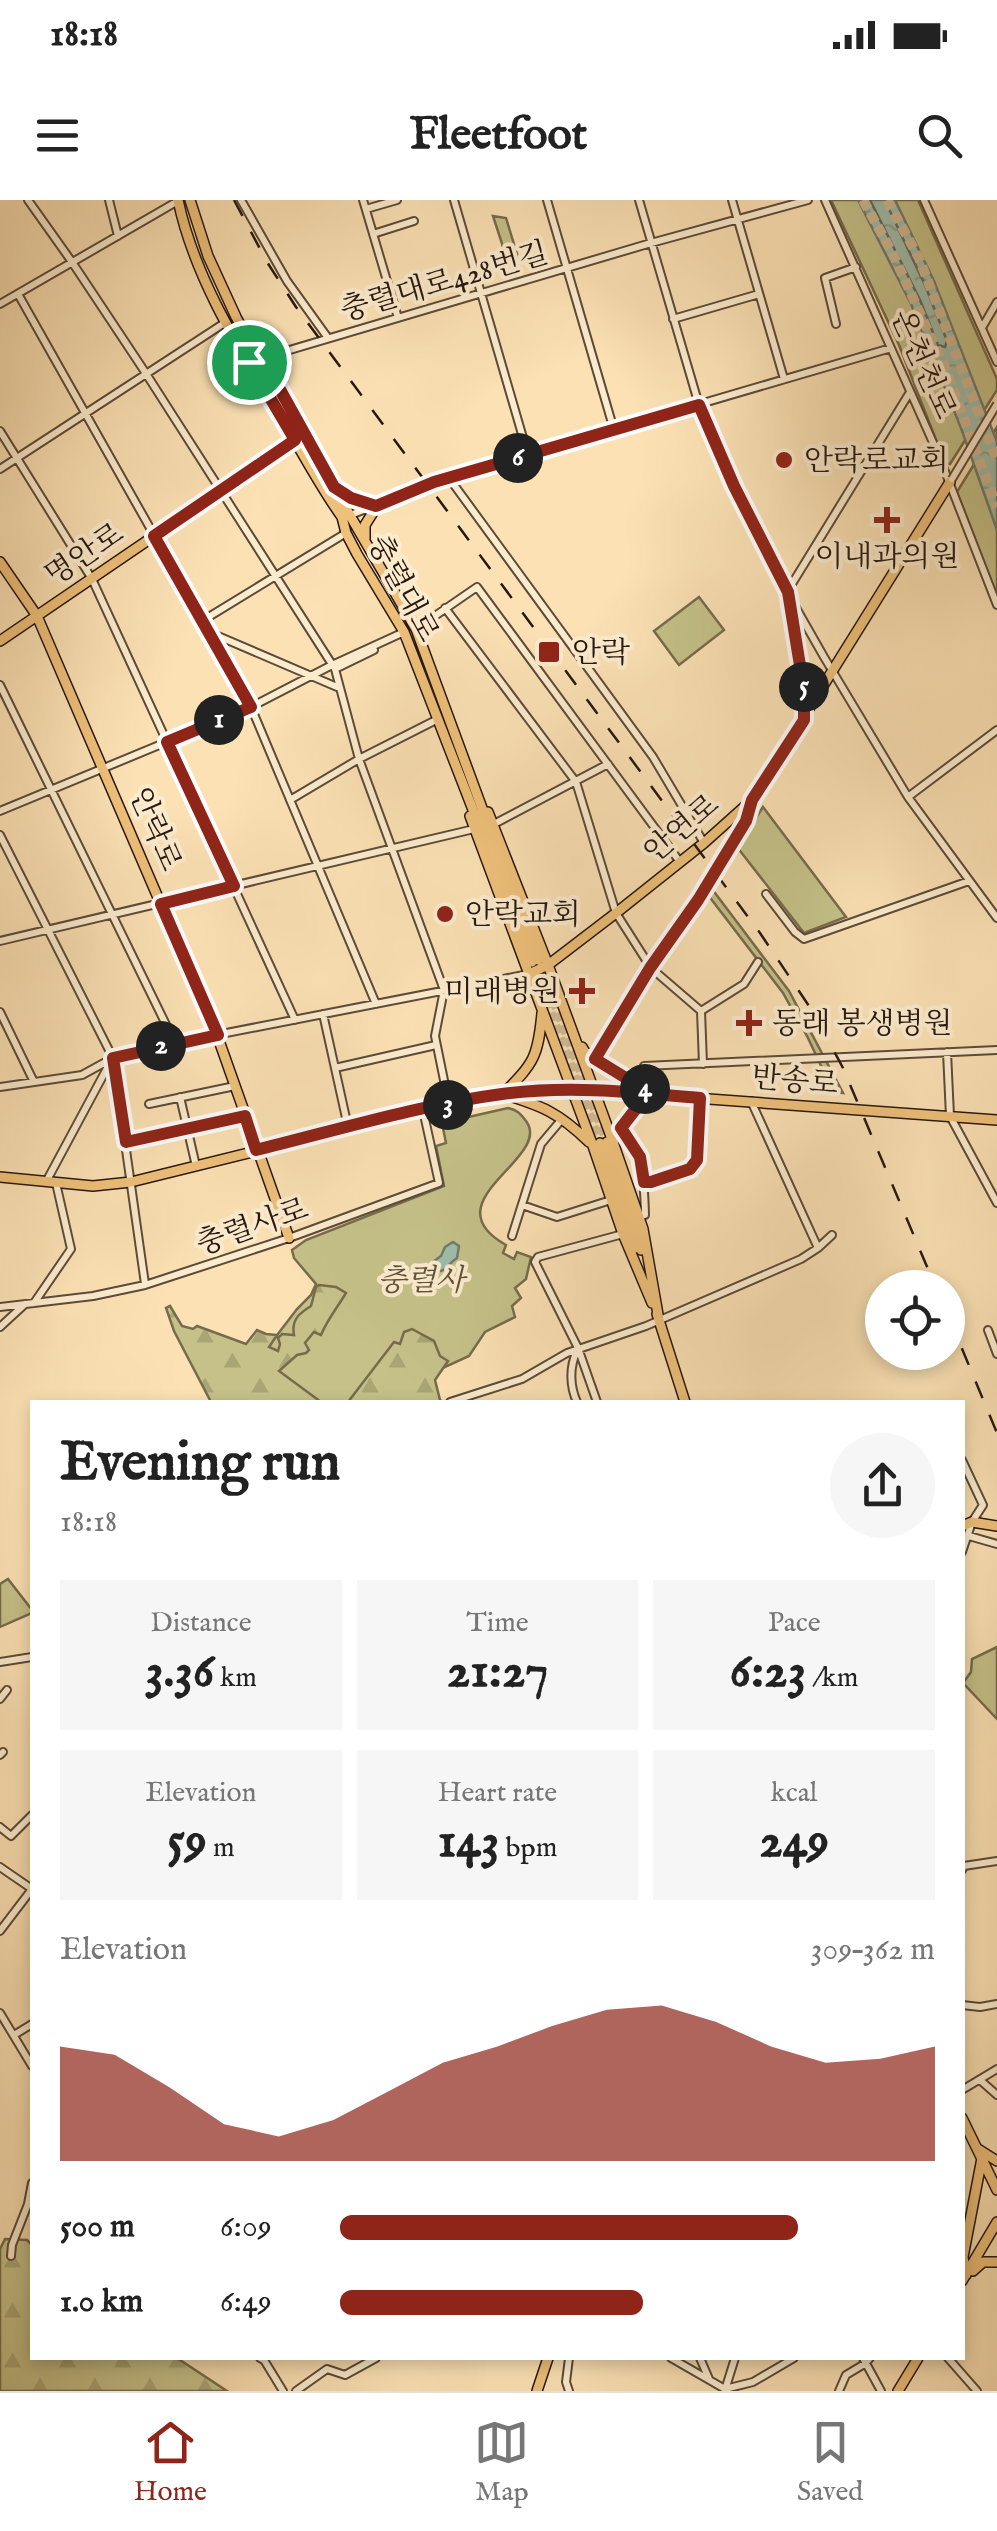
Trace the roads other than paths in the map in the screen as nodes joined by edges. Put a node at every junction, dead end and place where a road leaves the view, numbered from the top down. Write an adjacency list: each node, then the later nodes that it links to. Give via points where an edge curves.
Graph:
1 (28, 200): 21 (street)
2 (109, 200): 19 (street)
3 (190, 200): 36 (main road)
4 (241, 200): 34 (street)
5 (363, 200): 15 (street)
6 (397, 200): 15 (street)
7 (454, 200): 24 (street)
8 (547, 200): 23 (street)
9 (639, 200): 20 (street)
10 (732, 200): 16 (street)
11 (808, 200): 16 (street, 충렬대로428번길)
12 (825, 200): 22 (street, 온천천로)
13 (924, 200): 33 (street)
14 (178, 201): 19 (street); 31 (main road, 충렬대로, via 192,252)
15 (366, 209): 18 (street)
16 (738, 219): 20 (street, 충렬대로428번길); 26 (street)
17 (414, 221): 18 (street)
18 (373, 234): 29 (street)
19 (118, 236): 21 (street)
20 (651, 243): 23 (street, 충렬대로428번길); 30 (street)
21 (72, 262): 25 (street); 38 (street)
22 (856, 267): 32 (street, via 824,278); 35 (street, 온천천로)
23 (566, 268): 24 (street, 충렬대로428번길); 45 (street)
24 (481, 293): 29 (street, 충렬대로428번길); 47 (street)
25 (18, 294): 28 (street); 43 (street)
26 (759, 294): 30 (street); 39 (street)
27 (997, 302): 33 (street)
28 (0, 304)
29 (398, 318): 34 (street, 충렬대로428번길)
30 (673, 319): 42 (street)
31 (227, 321): 36 (main road, 충렬대로); 38 (street)
32 (836, 324)
33 (982, 326): 37 (street)
34 (328, 338): 36 (street, 충렬대로428번길)
35 (892, 348): 39 (street); 40 (street, 온천천로)
36 (254, 361): 46 (main road, 충렬대로); 52 (main road, via 278,386)
37 (997, 362)
38 (144, 372): 43 (street); 53 (street)
39 (784, 379): 42 (street)
40 (910, 391): 51 (street, 온천천로); 62 (street)
41 (997, 404): 51 (street, bridge)
42 (699, 405): 45 (street); 62 (street)
43 (85, 412): 48 (street); 57 (street)
44 (0, 430): 48 (street)
45 (614, 430): 47 (street)
46 (295, 440): 53 (main road, 명안로); 55 (main road, 충렬대로)
47 (528, 455): 50 (street)
48 (17, 458): 49 (street); 61 (street)
49 (0, 469)
50 (449, 478): 54 (street); 94 (street, via 653,757)
51 (951, 480): 63 (street, 온천천로); 72 (main road, 안연로)
52 (334, 487): 54 (main road); 55 (main road)
53 (218, 491): 57 (main road, 명안로); 60 (street)
54 (376, 506): 55 (street); 58 (main road, via 365,525)
55 (346, 516): 56 (main road, 충렬대로); 58 (main road)
56 (346, 533): 60 (street); 69 (main road, 충렬대로)
57 (154, 536): 61 (main road, 명안로); 66 (street)
58 (366, 541): 67 (main road)
59 (0, 562): 65 (main road, 안락로)
60 (274, 575): 66 (street); 71 (street)
61 (92, 579): 65 (main road, 명안로); 80 (street)
62 (788, 592): 72 (street); 78 (street)
63 (997, 605)
64 (445, 608): 67 (street); 82 (street, via 477,586); 85 (street)
65 (37, 616): 70 (main road, 명안로); 84 (main road, 안락로)
66 (202, 620): 68 (street)
67 (416, 629): 83 (main road)
68 (208, 632): 73 (street); 76 (street)
69 (405, 633): 71 (street); 77 (main road, 충렬대로)
70 (0, 641)
71 (333, 667): 73 (street); 75 (street)
72 (833, 673): 78 (main road, 안연로); 87 (street)
73 (311, 676): 75 (street); 76 (street)
74 (0, 685): 86 (street)
75 (338, 688): 81 (street)
76 (251, 707): 80 (street); 88 (street)
77 (438, 719): 81 (street); 83 (main road, 충렬대로)
78 (804, 720): 89 (main road, 안연로)
79 (997, 730): 87 (street)
80 (167, 742): 84 (street); 99 (street)
81 (358, 759): 88 (street); 95 (street)
82 (608, 764): 85 (street); 96 (street)
83 (462, 768): 91 (main road); 92 (main road); 107 (main road, 충렬대로)
84 (103, 769): 86 (street); 101 (main road, 안락로)
85 (576, 782): 91 (street); 102 (street)
86 (51, 790): 90 (street); 103 (street)
87 (908, 798): 98 (street)
88 (290, 800): 97 (street)
89 (752, 800): 94 (main road, 안연로); 110 (street, via 698,900)
90 (0, 811)
91 (494, 824): 109 (main road)
92 (474, 830): 95 (street); 111 (main road)
93 (0, 835): 105 (street)
94 (704, 842): 96 (main road, 안연로)
95 (392, 850): 97 (street); 112 (street)
96 (680, 862): 102 (main road, 안연로)
97 (318, 866): 99 (street); 113 (street)
98 (970, 881): 100 (street, via 804,939); 104 (street)
99 (234, 886): 101 (street); 118 (street)
100 (766, 894)
101 (161, 904): 103 (street); 120 (main road, 안락로)
102 (616, 913): 109 (main road, 안연로); 110 (street)
103 (112, 915): 105 (street); 121 (street)
104 (997, 918)
105 (48, 930): 106 (street); 125 (street)
106 (0, 940)
107 (535, 961)
108 (758, 962): 116 (street, via 744,984)
109 (548, 965): 111 (main road, 안연로); 119 (main road)
110 (650, 968): 116 (street); 126 (street)
111 (529, 974): 112 (street); 114 (main road)
112 (444, 990): 113 (street); 122 (street)
113 (376, 1004): 117 (street)
114 (542, 1010): 133 (main road); 135 (main road, via 533,1062)
115 (0, 1012): 130 (street)
116 (701, 1012): 127 (street)
117 (323, 1014): 118 (street); 129 (street)
118 (295, 1020): 120 (street)
119 (570, 1027): 126 (main road); 134 (main road)
120 (218, 1035): 121 (street); 131 (main road, 안락로)
121 (175, 1043): 125 (street)
122 (436, 1045): 129 (street); 141 (street)
123 (997, 1050): 124 (street)
124 (947, 1052): 127 (street); 144 (street)
125 (113, 1058): 130 (street, via 82,1075); 150 (street); 155 (street)
126 (595, 1059): 136 (main road)
127 (703, 1064): 128 (street)
128 (644, 1066)
129 (335, 1068): 147 (street)
130 (34, 1082): 132 (street)
131 (234, 1086): 137 (street); 143 (main road, 안락로)
132 (0, 1087)
133 (571, 1089): 134 (main road, 반송로); 135 (main road, 반송로); 151 (main road)
134 (594, 1090): 136 (main road, 반송로); 151 (main road)
135 (503, 1094): 141 (main road, 반송로); 145 (main road)
136 (652, 1094): 138 (main road, 반송로); 148 (main road)
137 (180, 1097): 140 (street); 149 (street)
138 (700, 1098): 139 (main road, 반송로); 157 (street, via 697,1160 690,1169)
139 (751, 1100): 144 (main road, 반송로); 166 (street)
140 (149, 1104)
141 (449, 1105): 142 (main road, 반송로)
142 (423, 1110): 147 (main road, 반송로); 165 (street, 충렬사로, via 440,1183)
143 (245, 1116): 149 (street); 152 (main road, 안락로)
144 (950, 1116): 146 (main road, 반송로); 159 (street)
145 (563, 1118): 151 (main road); 160 (street, via 541,1144)
146 (997, 1120)
147 (348, 1127): 152 (main road, 반송로)
148 (621, 1128): 151 (main road); 157 (street, via 640,1157)
149 (188, 1129): 150 (street); 153 (street)
150 (126, 1142): 156 (street)
151 (603, 1142): 158 (main road); 161 (main road); 170 (main road)
152 (256, 1150): 153 (main road, 반송로); 165 (main road, 안락로)
153 (196, 1166): 156 (main road, 반송로)
154 (0, 1177): 155 (main road, 반송로)
155 (51, 1182): 156 (main road, 반송로); 168 (street, via 71,1249)
156 (131, 1182): 167 (street)
157 (644, 1182): 161 (street, via 645,1215)
158 (611, 1200): 160 (street, via 556,1217); 162 (main road)
159 (997, 1203)
160 (522, 1205): 164 (street)
161 (639, 1218): 170 (main road)
162 (623, 1234): 170 (main road); 173 (street, via 536,1262)
163 (832, 1235): 166 (street)
164 (512, 1236)
165 (289, 1238): 167 (street, 충렬사로)
166 (818, 1248): 170 (street)
167 (145, 1285): 168 (street, 충렬사로)
168 (30, 1304): 169 (street, 충렬사로); 171 (street)
169 (0, 1307)
170 (660, 1320): 173 (street); 178 (main road)
171 (0, 1327)
172 (988, 1330): 174 (street)
173 (578, 1348): 175 (street, via 522,1378); 176 (street); 177 (street)
174 (997, 1354)
175 (456, 1400)
176 (576, 1400)
177 (597, 1400)
178 (684, 1400)
179 (965, 1466): 180 (street, via 983,1505)
180 (967, 1524): 181 (main road); 182 (street)
181 (997, 1526)
182 (970, 1536): 183 (street); 184 (street)
183 (997, 1544)
184 (965, 1546)
185 (30, 1657): 186 (street)
186 (0, 1662)
187 (7, 1690): 188 (street)
188 (0, 1698)
189 (30, 1817): 190 (street, via 11,1836)
190 (0, 1827)
191 (997, 1861): 193 (street)
192 (0, 1867): 194 (street)
193 (965, 1867)
194 (30, 1888)
195 (30, 1892): 196 (street)
196 (0, 1931)
197 (997, 2004): 198 (street)
198 (965, 2005)
199 (0, 2013): 202 (street)
200 (30, 2025): 202 (street)
201 (0, 2028): 202 (street)
202 (12, 2032): 203 (street)
203 (30, 2063)
204 (997, 2069): 205 (street)
205 (980, 2080): 206 (street); 207 (street)
206 (965, 2088)
207 (997, 2095)
208 (965, 2124): 209 (main road)
209 (980, 2154): 210 (main road); 211 (main road); 214 (main road)
210 (997, 2161)
211 (997, 2190)
212 (30, 2194): 217 (street)
213 (997, 2222): 215 (main road)
214 (965, 2240)
215 (983, 2246): 216 (street); 219 (main road)
216 (965, 2255)
217 (11, 2256)
218 (997, 2262): 220 (main road, via 980,2264)
219 (965, 2277)
220 (965, 2278)
221 (261, 2360): 236 (street)
222 (372, 2360): 237 (street, via 345,2375 328,2368)
223 (547, 2360): 238 (main road)
224 (569, 2360): 239 (street)
225 (675, 2360): 233 (street)
226 (701, 2360): 233 (street)
227 (734, 2360): 235 (street)
228 (791, 2360): 235 (street)
229 (865, 2360): 240 (street)
230 (866, 2360): 241 (street)
231 (917, 2360): 242 (main road)
232 (950, 2360): 234 (street)
233 (710, 2380): 235 (street)
234 (973, 2389)
235 (724, 2390)
236 (283, 2391)
237 (296, 2391)
238 (537, 2391)
239 (569, 2391)
240 (839, 2391)
241 (881, 2391)
242 (898, 2391)

